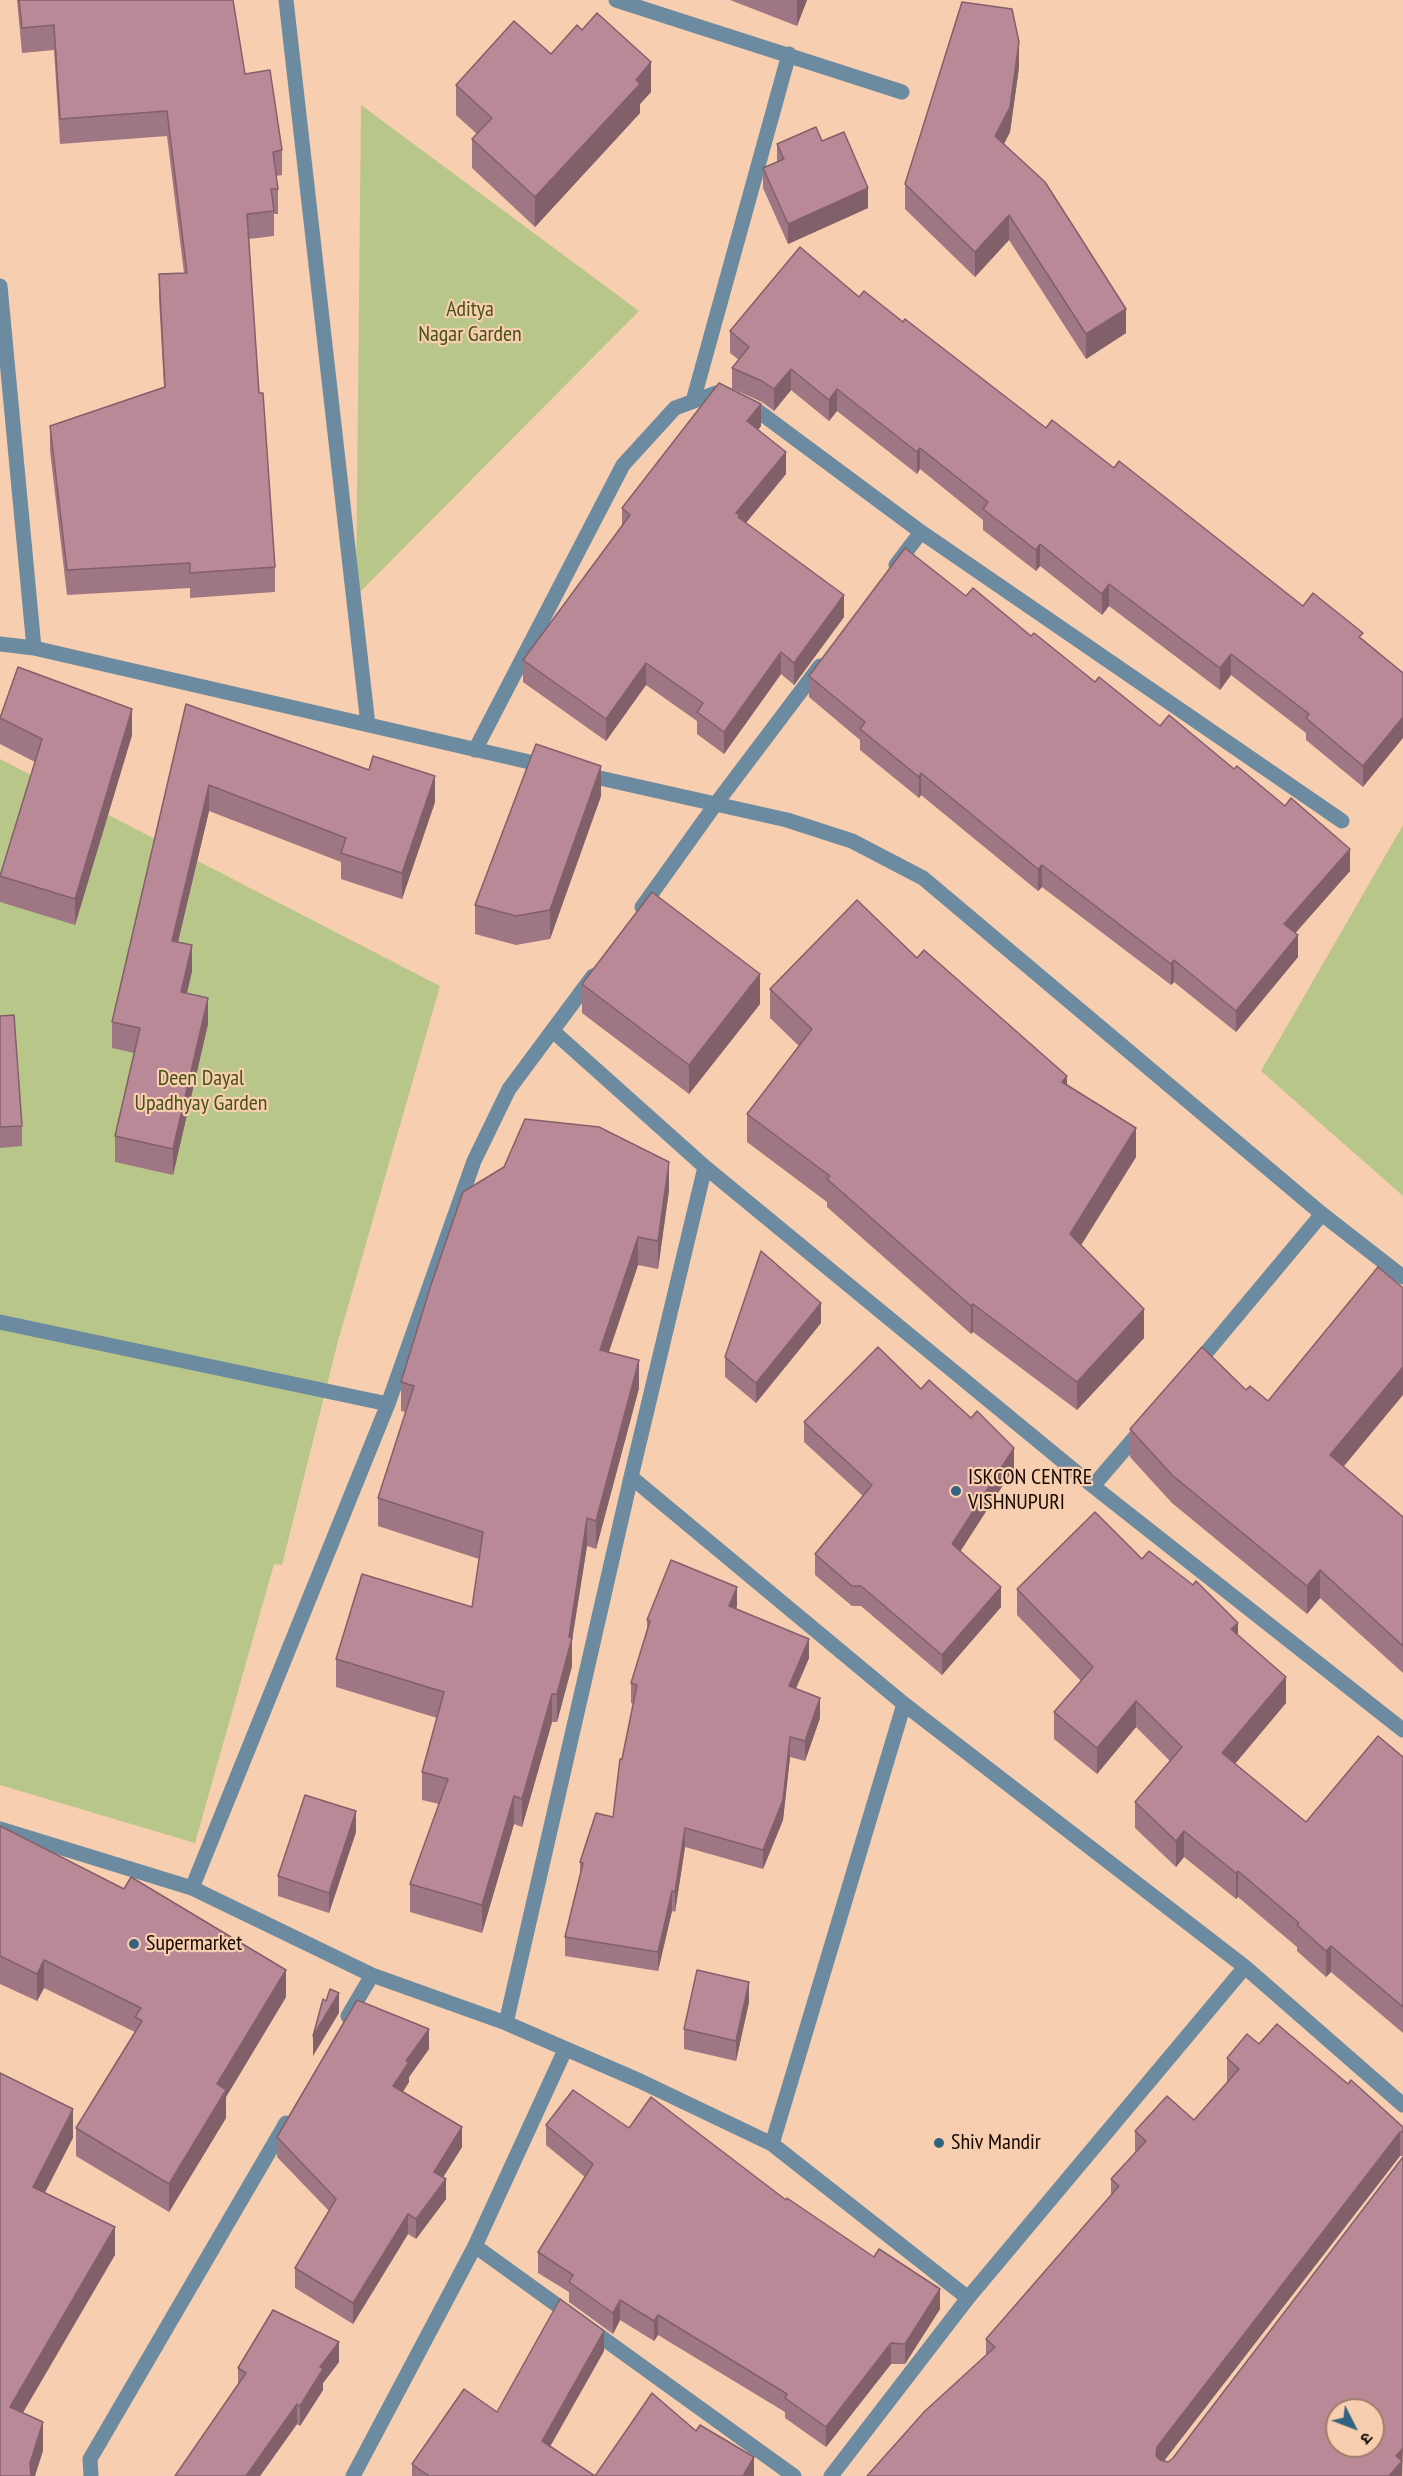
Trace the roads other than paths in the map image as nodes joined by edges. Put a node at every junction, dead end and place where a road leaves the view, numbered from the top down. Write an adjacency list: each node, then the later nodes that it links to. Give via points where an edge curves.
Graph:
1 (286, 0): 12 (street)
2 (616, 0): 3 (street)
3 (789, 54): 4 (street); 6 (street)
4 (902, 92)
5 (0, 286): 10 (street)
6 (693, 401): 7 (street, via 716,393 758,411); 13 (street, via 675,408 623,465)
7 (921, 532): 8 (street); 15 (street)
8 (886, 579)
9 (0, 644): 10 (street)
10 (34, 648): 12 (street)
11 (829, 654): 14 (street)
12 (368, 725): 13 (street)
13 (475, 750): 14 (street)
14 (715, 805): 16 (street); 20 (street, via 787,820 852,841 923,878)
15 (1342, 821)
16 (634, 918)
17 (601, 965): 18 (street)
18 (554, 1032): 19 (street); 24 (street, via 509,1089 474,1161)
19 (705, 1167): 26 (street); 27 (street)
20 (1322, 1214): 21 (street); 23 (street)
21 (1403, 1277)
22 (0, 1322): 24 (street)
23 (1185, 1378)
24 (388, 1404): 31 (street)
25 (1155, 1414): 27 (street)
26 (631, 1477): 28 (street); 34 (street)
27 (1094, 1486): 29 (street)
28 (904, 1704): 32 (street); 39 (street)
29 (1403, 1730)
30 (0, 1829): 31 (street)
31 (192, 1888): 33 (street)
32 (1245, 1967): 37 (street); 41 (street)
33 (372, 1975): 34 (street); 35 (street)
34 (506, 2023): 36 (street)
35 (342, 2026)
36 (565, 2050): 39 (street); 40 (street)
37 (1403, 2105)
38 (294, 2109): 43 (street, via 90,2459)
39 (772, 2144): 41 (street)
40 (475, 2246): 42 (street); 44 (street)
41 (969, 2298): 45 (street)
42 (360, 2474)
43 (90, 2476)
44 (794, 2476)
45 (831, 2476)

